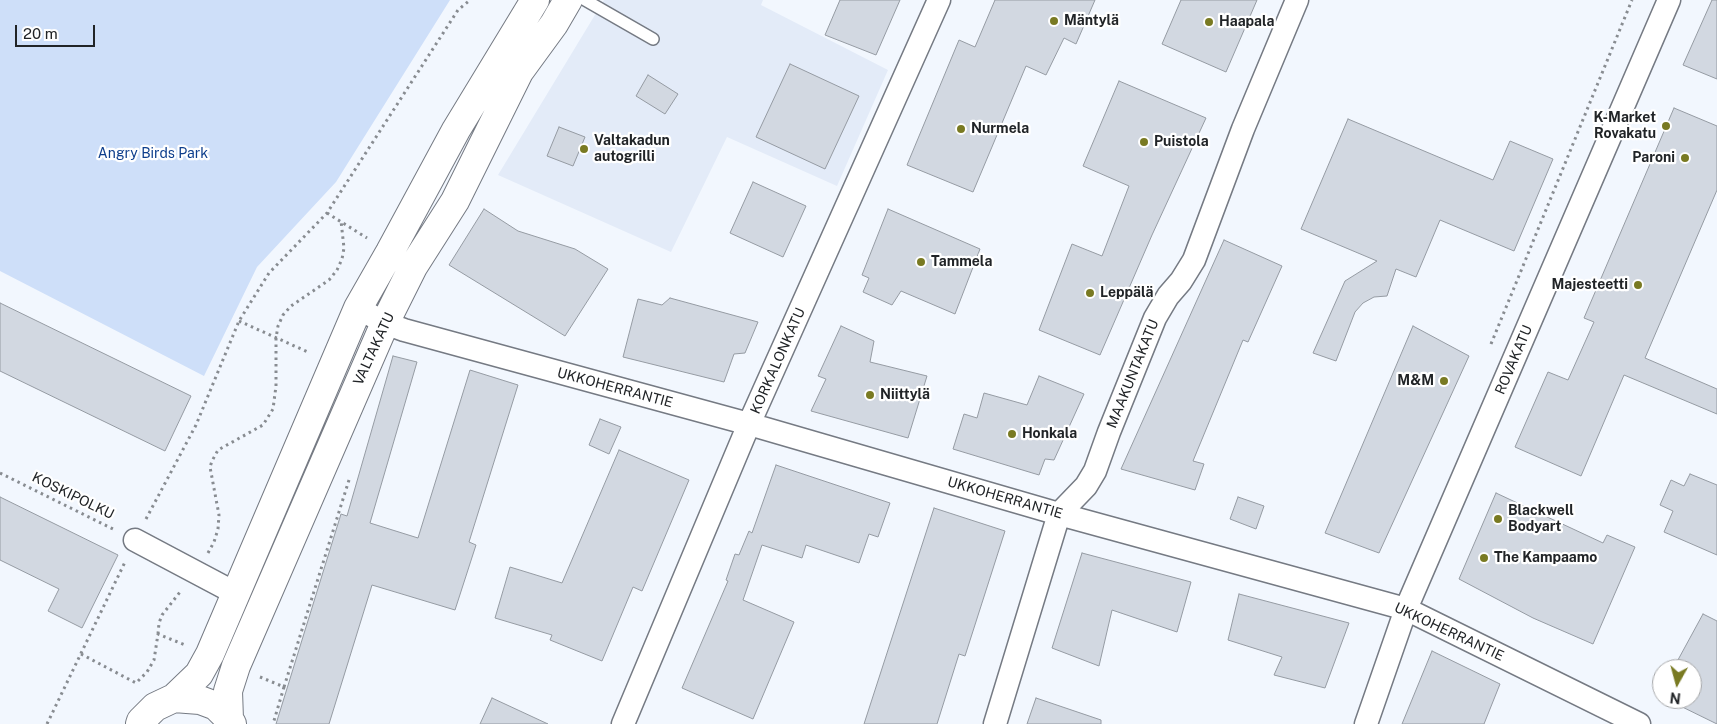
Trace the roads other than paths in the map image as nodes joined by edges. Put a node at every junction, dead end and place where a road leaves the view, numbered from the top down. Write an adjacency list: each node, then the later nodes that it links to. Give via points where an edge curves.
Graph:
1 (534, 0): 8 (street, via 456,130)
2 (568, 0): 9 (street, VALTAKATU, via 519,72 455,201 413,267)
3 (585, 0): 7 (lane)
4 (939, 0): 10 (street, KORKALONKATU)
5 (1297, 0): 11 (street, MAAKUNTAKATU, via 1243,129 1194,260 1156,318 1096,470 1086,486)
6 (1670, 0): 14 (street, ROVAKATU)
7 (653, 38)
8 (358, 308): 9 (street, UKKOHERRANTIE); 13 (street)
9 (385, 323): 10 (street, UKKOHERRANTIE); 16 (street, VALTAKATU, via 236,666 228,691)
10 (749, 424): 11 (street, UKKOHERRANTIE); 18 (street, KORKALONKATU)
11 (1059, 514): 14 (street, UKKOHERRANTIE); 19 (street, MAAKUNTAKATU)
12 (135, 540): 13 (street)
13 (235, 593): 15 (street, via 199,674)
14 (1406, 609): 20 (street, ROVAKATU); 21 (street, UKKOHERRANTIE)
15 (174, 698): 16 (street, via 200,700 216,706); 17 (street, via 155,707)
16 (230, 721)
17 (140, 724)
18 (623, 724)
19 (995, 724)
20 (1366, 724)
21 (1639, 724)

